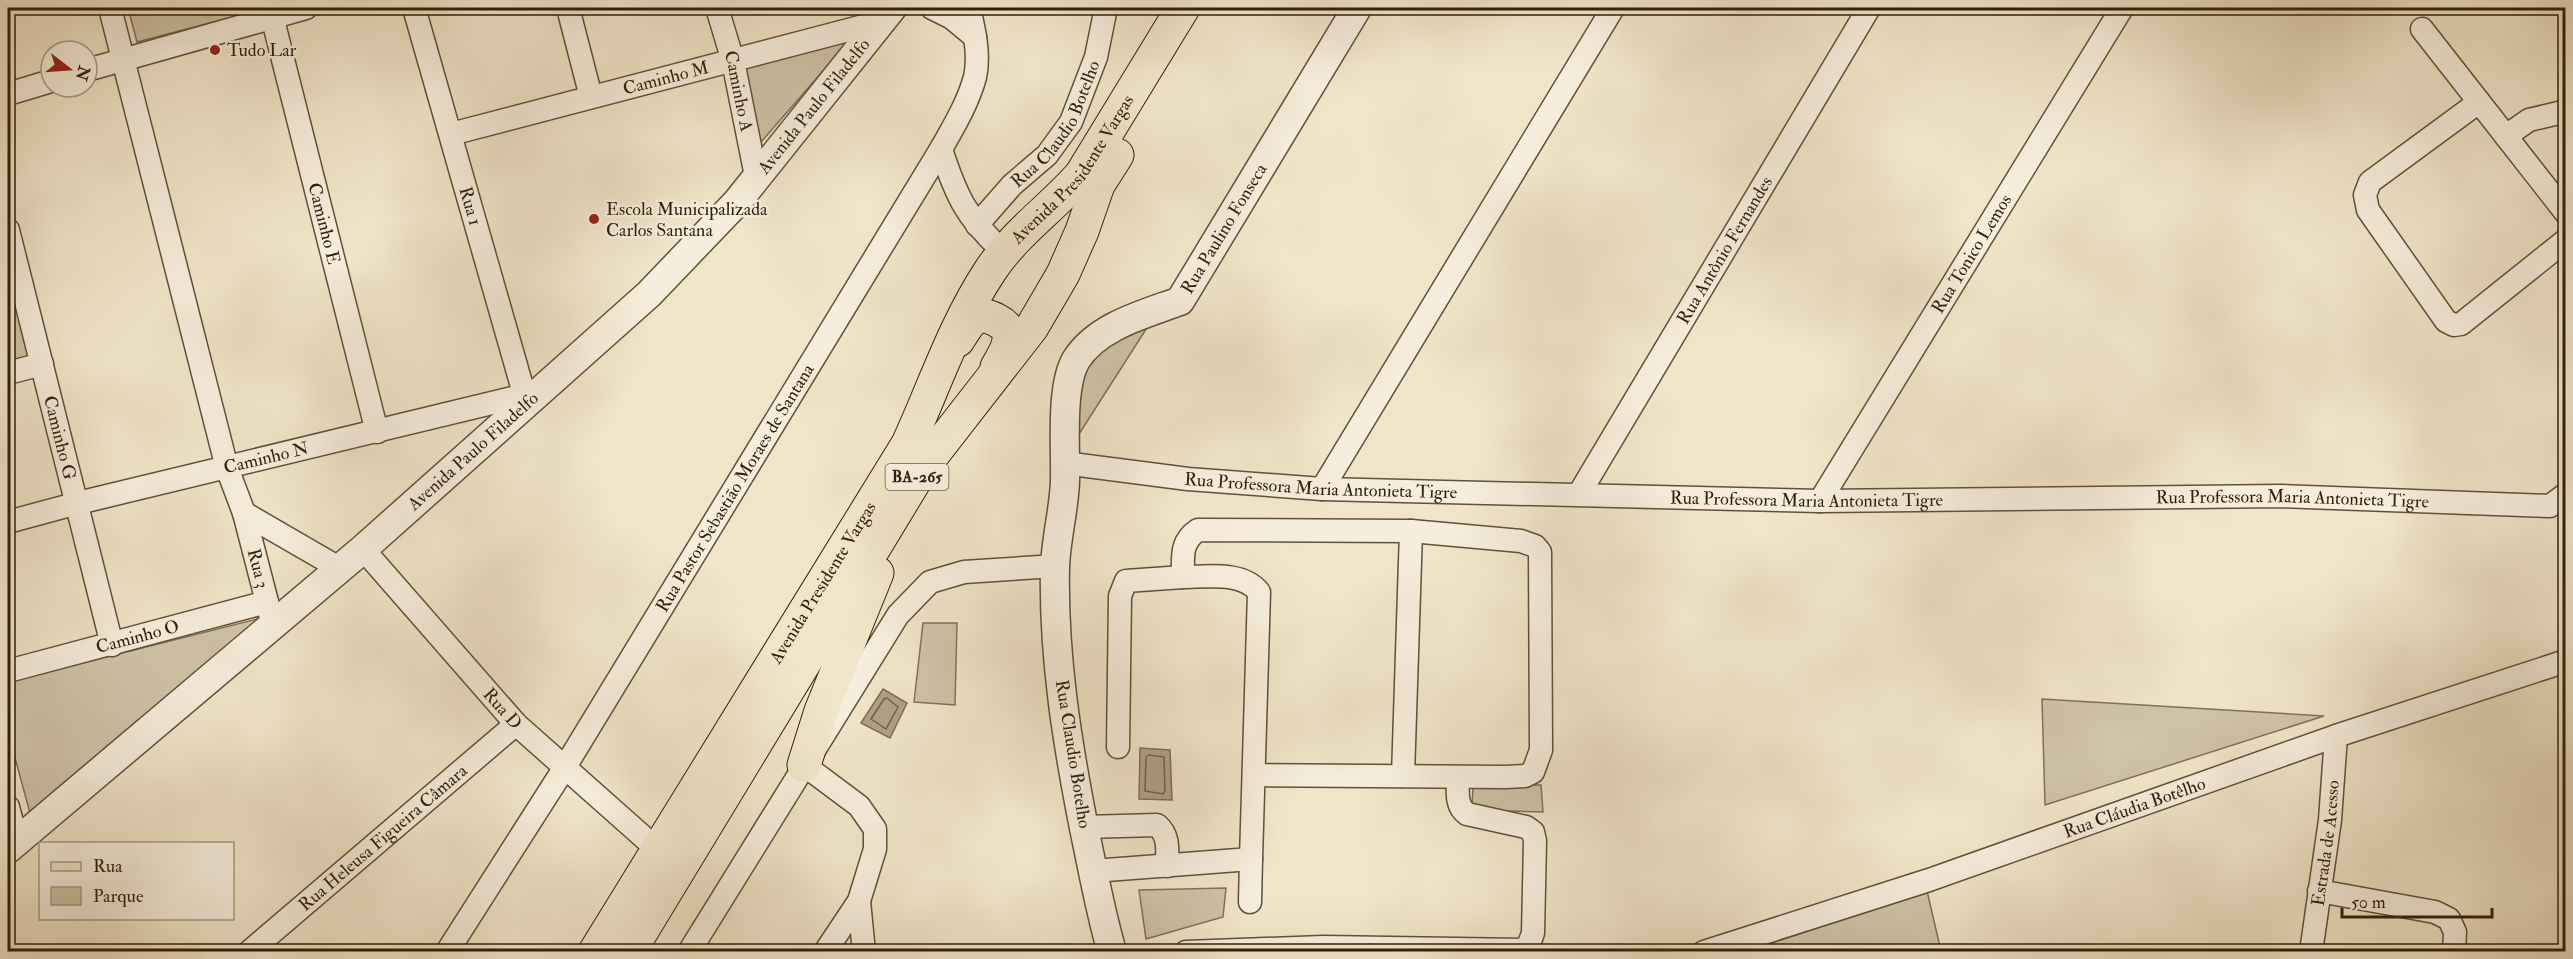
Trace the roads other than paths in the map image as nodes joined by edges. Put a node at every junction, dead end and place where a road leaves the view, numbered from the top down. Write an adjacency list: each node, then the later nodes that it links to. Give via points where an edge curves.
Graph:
1 (110, 8): 19 (street)
2 (306, 8): 16 (street)
3 (414, 8): 27 (street, Rua 1)
4 (568, 8): 24 (street)
5 (717, 8): 20 (street, Caminho A)
6 (932, 8): 18 (street)
7 (969, 8): 18 (street, Rua Pastor Sebastião Moraes de Santana)
8 (1106, 8): 32 (street, Rua Claudio Botelho, via 1096,57 1071,122 1047,155 1012,185)
9 (1183, 8): 35 (main road, Avenida Presidente Vargas, via 1081,175)
10 (1207, 8): 39 (main road, Avenida Presidente Vargas / BA-265, via 1098,185 1063,274 1019,346)
11 (1357, 8): 43 (street, Rua Paulino Fonseca, via 1180,301 1133,318 1105,334 1087,345 1075,362 1069,379)
12 (1613, 8): 44 (street)
13 (1869, 8): 45 (street, Rua Antônio Fernandes)
14 (2122, 8): 48 (street, Rua Tonico Lemos)
15 (884, 13): 20 (street, Caminho M); 30 (street, Avenida Paulo Filadelfo)
16 (272, 16): 19 (street); 41 (street, Caminho E)
17 (2422, 29): 25 (street)
18 (975, 37): 29 (street, Rua Pastor Sebastião Moraes de Santana, via 975,75)
19 (124, 59): 21 (street); 42 (street)
20 (733, 61): 24 (street, Caminho M); 30 (street, Caminho A)
21 (99, 66)
22 (39, 85): 23 (street)
23 (8, 94)
24 (591, 97): 27 (street, Caminho M)
25 (2479, 102): 28 (street); 34 (street, via 2370,182 2365,195 2368,210 2446,321 2454,325 2462,324)
26 (2565, 110): 28 (street, via 2529,120)
27 (451, 134): 40 (street, Rua 1)
28 (2506, 136): 31 (street)
29 (941, 149): 32 (street, via 953,187); 65 (street, Rua Pastor Sebastião Moraes de Santana)
30 (756, 176): 40 (street, Avenida Paulo Filadelfo, via 649,294)
31 (2565, 213)
32 (977, 225): 35 (street)
33 (9, 240): 37 (street, Caminho G)
34 (2565, 240)
35 (1004, 252): 36 (main road, Avenida Presidente Vargas, via 990,270)
36 (946, 356): 39 (main road, via 978,316 1002,322 1010,336 1007,349); 72 (main road, Avenida Presidente Vargas, via 908,444)
37 (42, 364): 38 (street); 49 (street, Caminho G)
38 (8, 373)
39 (986, 387): 46 (main road, Avenida Presidente Vargas / BA-265, via 923,467)
40 (526, 400): 41 (street, Caminho N); 53 (street, Avenida Paulo Filadelfo)
41 (376, 432): 42 (street, Caminho N)
42 (227, 468): 49 (street, Caminho N); 50 (street, Rua 3)
43 (1064, 473): 44 (street, Rua Professora Maria Antonieta Tigre); 54 (street, Rua Claudio Botelho)
44 (1322, 489): 45 (street, Rua Professora Maria Antonieta Tigre)
45 (1579, 494): 48 (street, Rua Professora Maria Antonieta Tigre)
46 (906, 495): 64 (main road, via 821,711); 82 (main road, Avenida Presidente Vargas / BA-265)
47 (2558, 500): 48 (street, Rua Professora Maria Antonieta Tigre, via 2280,496)
48 (1820, 501)
49 (78, 503): 51 (street, Caminho N); 58 (street, Caminho G)
50 (244, 513): 55 (street, Rua 3); 57 (street, Rua 3)
51 (8, 522)
52 (1411, 531): 56 (street, via 1198,530 1183,545); 67 (street); 68 (street, via 1521,541 1540,552 1541,750 1533,772 1525,776)
53 (363, 549): 55 (street, Avenida Paulo Filadelfo); 61 (street, Rua D)
54 (1055, 566): 64 (street, via 964,572 930,582 898,615); 70 (street, Rua Claudio Botelho, via 1062,701)
55 (339, 568): 57 (street, Avenida Paulo Filadelfo)
56 (1183, 577): 63 (street, via 1136,579 1123,585); 66 (street, via 1226,577 1252,583 1259,592)
57 (270, 614): 58 (street, Caminho O); 71 (street, Avenida Paulo Filadelfo)
58 (112, 645): 60 (street, Caminho O)
59 (2565, 662): 62 (street, Rua Cláudia Botêlho)
60 (8, 671)
61 (516, 724): 65 (street, Rua D); 79 (street, Rua Heleusa Figueira Câmara)
62 (2336, 736): 76 (street, Estrada de Acesso, via 2330,820); 88 (street, Rua Cláudia Botêlho, via 1929,880)
63 (1118, 747)
64 (804, 765): 77 (street, via 859,806 875,829 875,849); 83 (street)
65 (565, 767): 72 (street, Rua D); 80 (street, Rua Pastor Sebastião Moraes de Santana)
66 (1254, 775): 67 (street); 73 (street)
67 (1403, 776): 68 (street)
68 (1458, 777): 87 (street, via 1461,810 1533,832 1533,933 1523,950 1323,947)
69 (8, 807): 71 (street)
70 (1084, 827): 74 (street, via 1157,825 1167,839); 75 (street, Rua Claudio Botelho)
71 (12, 845)
72 (658, 850): 81 (main road, Avenida Presidente Vargas)
73 (1251, 859): 74 (street); 78 (street)
74 (1167, 866): 75 (street)
75 (1093, 871): 86 (street, Rua Claudio Botelho)
76 (2319, 891): 89 (street, Estrada de Acesso); 90 (street, via 2435,912 2450,919 2455,932)
77 (859, 901): 84 (street); 85 (street)
78 (1250, 902)
79 (249, 951)
80 (447, 951)
81 (595, 951)
82 (629, 951)
83 (689, 951)
84 (825, 951)
85 (864, 951)
86 (1112, 951)
87 (1186, 951)
88 (1704, 951)
89 (2311, 951)
90 (2454, 951)

